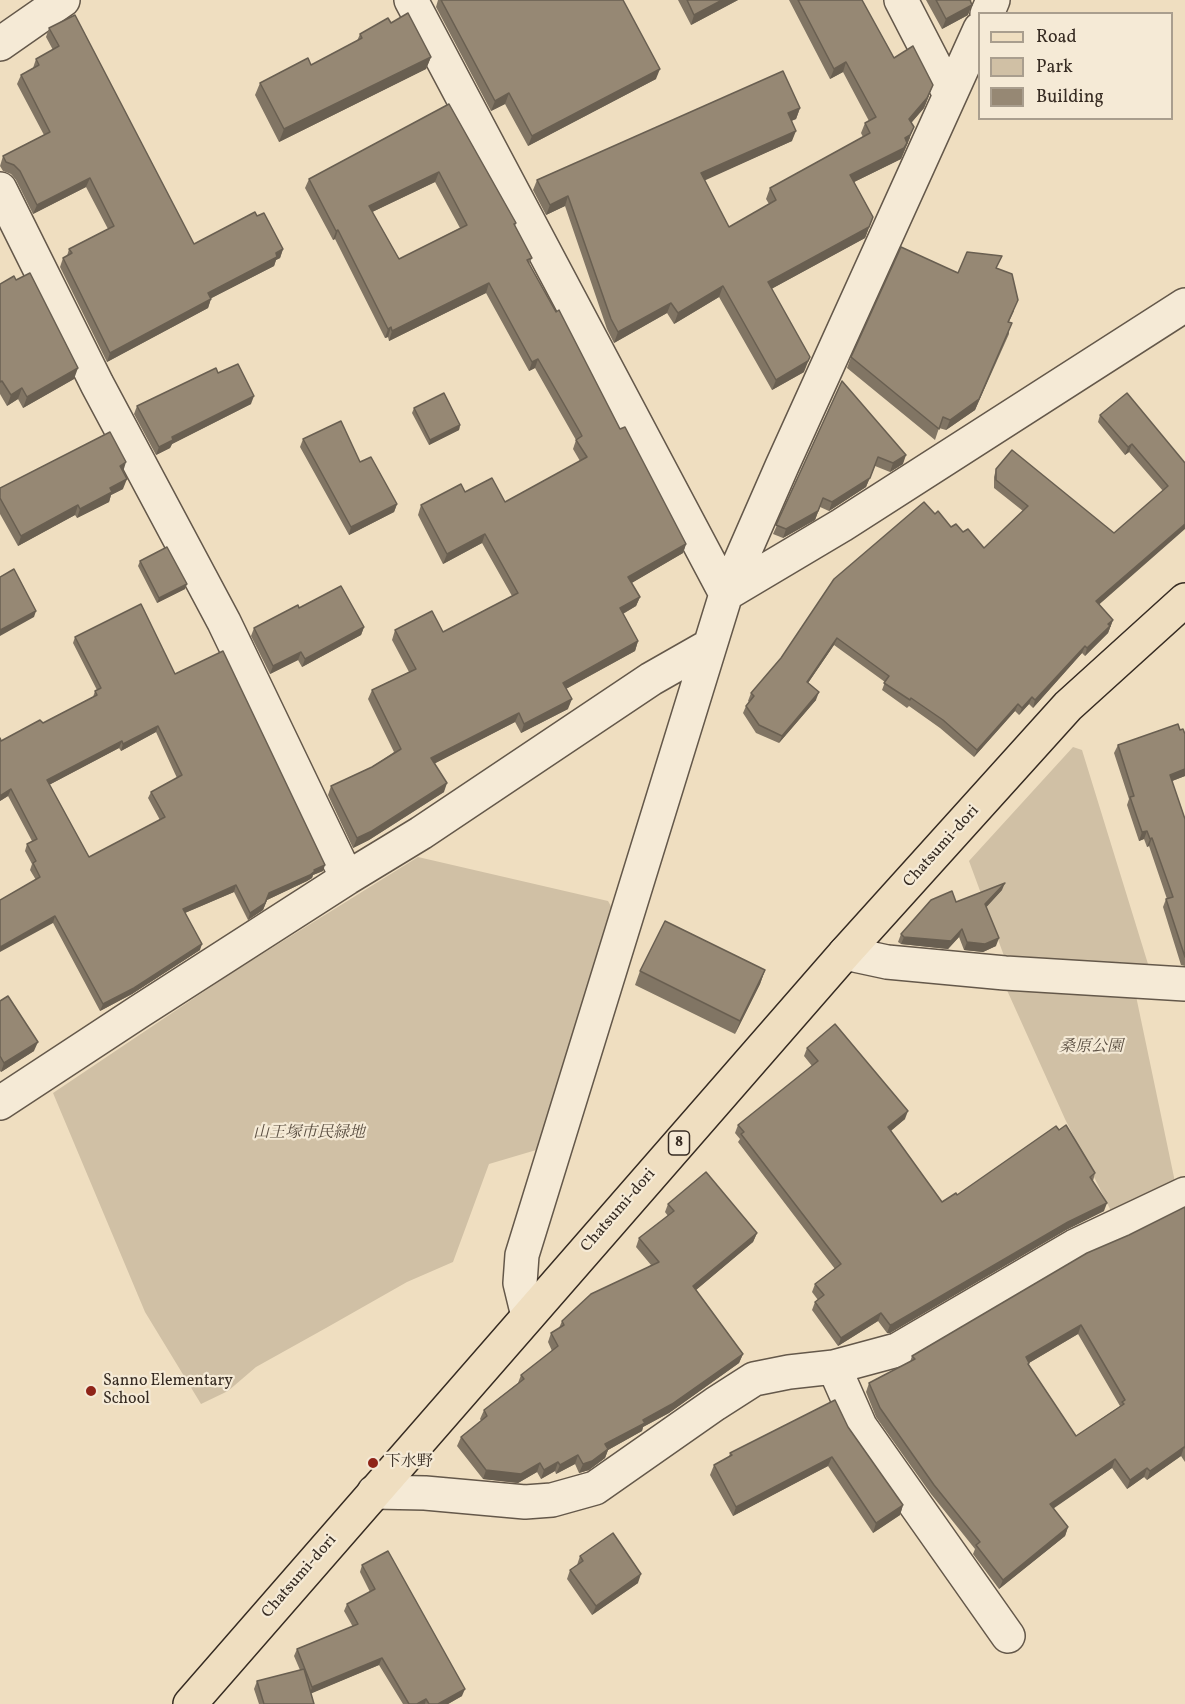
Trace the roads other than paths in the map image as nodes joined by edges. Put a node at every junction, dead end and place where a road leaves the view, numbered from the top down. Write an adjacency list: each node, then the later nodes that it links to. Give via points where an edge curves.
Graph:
1 (63, 0): 5 (street)
2 (411, 0): 9 (street)
3 (901, 0): 6 (street)
4 (978, 33): 6 (street)
5 (0, 45)
6 (950, 94): 9 (street)
7 (0, 189): 12 (street, via 97,384 224,622)
8 (1185, 305): 9 (street, via 842,525)
9 (726, 594): 11 (street)
10 (1185, 600): 13 (main road, Chatsumi-dori / 8, via 1068,706)
11 (710, 646): 12 (street, via 651,679); 17 (street, via 522,1255 520,1283)
12 (347, 878): 15 (street)
13 (845, 953): 14 (street, via 887,962 1005,973); 17 (main road, Chatsumi-dori / 8)
14 (1185, 984)
15 (0, 1103)
16 (1185, 1194): 18 (street, via 1075,1246 897,1350)
17 (528, 1316): 19 (main road, Chatsumi-dori / 8)
18 (834, 1367): 19 (street, via 754,1379 595,1488 552,1500 525,1502); 20 (street, via 860,1426)
19 (374, 1492): 21 (main road, Chatsumi-dori / 8)
20 (1008, 1636)
21 (190, 1704)

